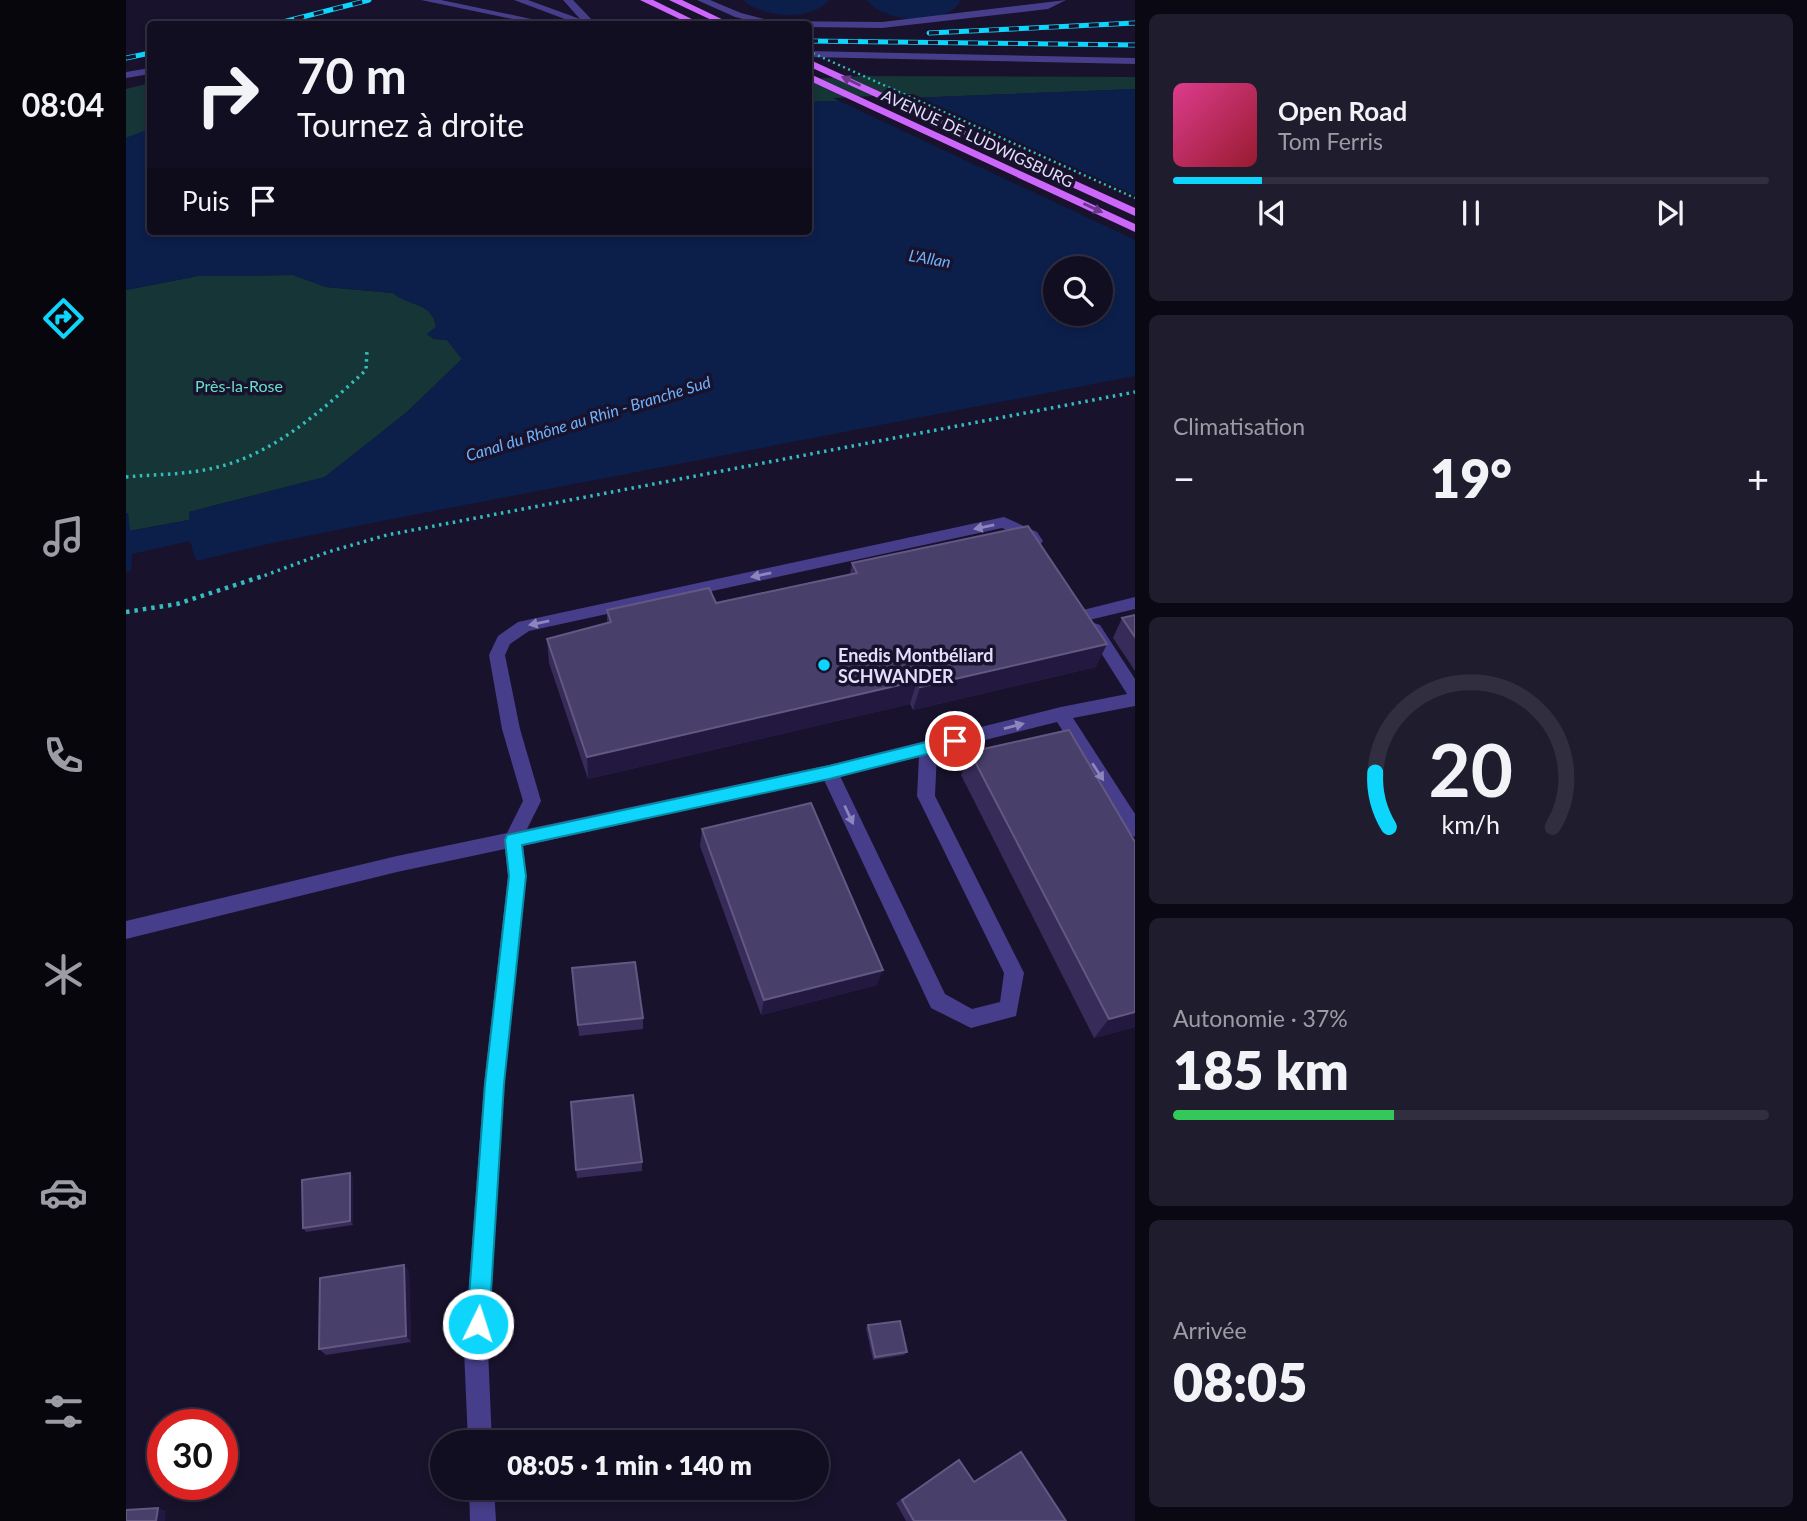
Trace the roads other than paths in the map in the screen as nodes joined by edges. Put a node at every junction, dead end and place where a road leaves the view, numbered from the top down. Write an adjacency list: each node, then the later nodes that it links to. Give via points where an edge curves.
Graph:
1 (426, 0): 9 (street)
2 (502, 0): 9 (street)
3 (519, 0): 10 (street)
4 (568, 0): 11 (street)
5 (645, 0): 12 (main road)
6 (674, 0): 13 (main road)
7 (702, 0): 14 (street)
8 (1061, 0): 15 (street, via 1048,6 882,25)
9 (539, 21)
10 (580, 21)
11 (586, 21)
12 (690, 21)
13 (720, 21)
14 (759, 21)
15 (812, 24)
16 (812, 52): 17 (street)
17 (1135, 61)
18 (812, 64): 22 (main road, AVENUE DE LUDWIGSBURG, one-way to 18)
19 (147, 72): 20 (street)
20 (126, 75)
21 (812, 78): 23 (main road, AVENUE DE LUDWIGSBURG, one-way to 23)
22 (1135, 212)
23 (1135, 228)
24 (1047, 559): 32 (street, one-way to 32, via 1032,537 1004,522 524,626 504,640 497,655 511,729 532,801)
25 (1135, 604): 26 (street, via 1081,609)
26 (1135, 693)
27 (1135, 699): 28 (street)
28 (1061, 714): 29 (street, one-way to 28); 31 (street, one-way to 31)
29 (928, 748): 30 (street); 30 (street, one-way to 29, via 938,1002 971,1019 1009,1009 1014,973 926,796)
30 (829, 772): 32 (street)
31 (1135, 829)
32 (513, 840): 33 (street); 34 (street, via 517,876 494,1084 476,1350)
33 (126, 929)
34 (479, 1430)
35 (482, 1500): 36 (street)
36 (483, 1521)

